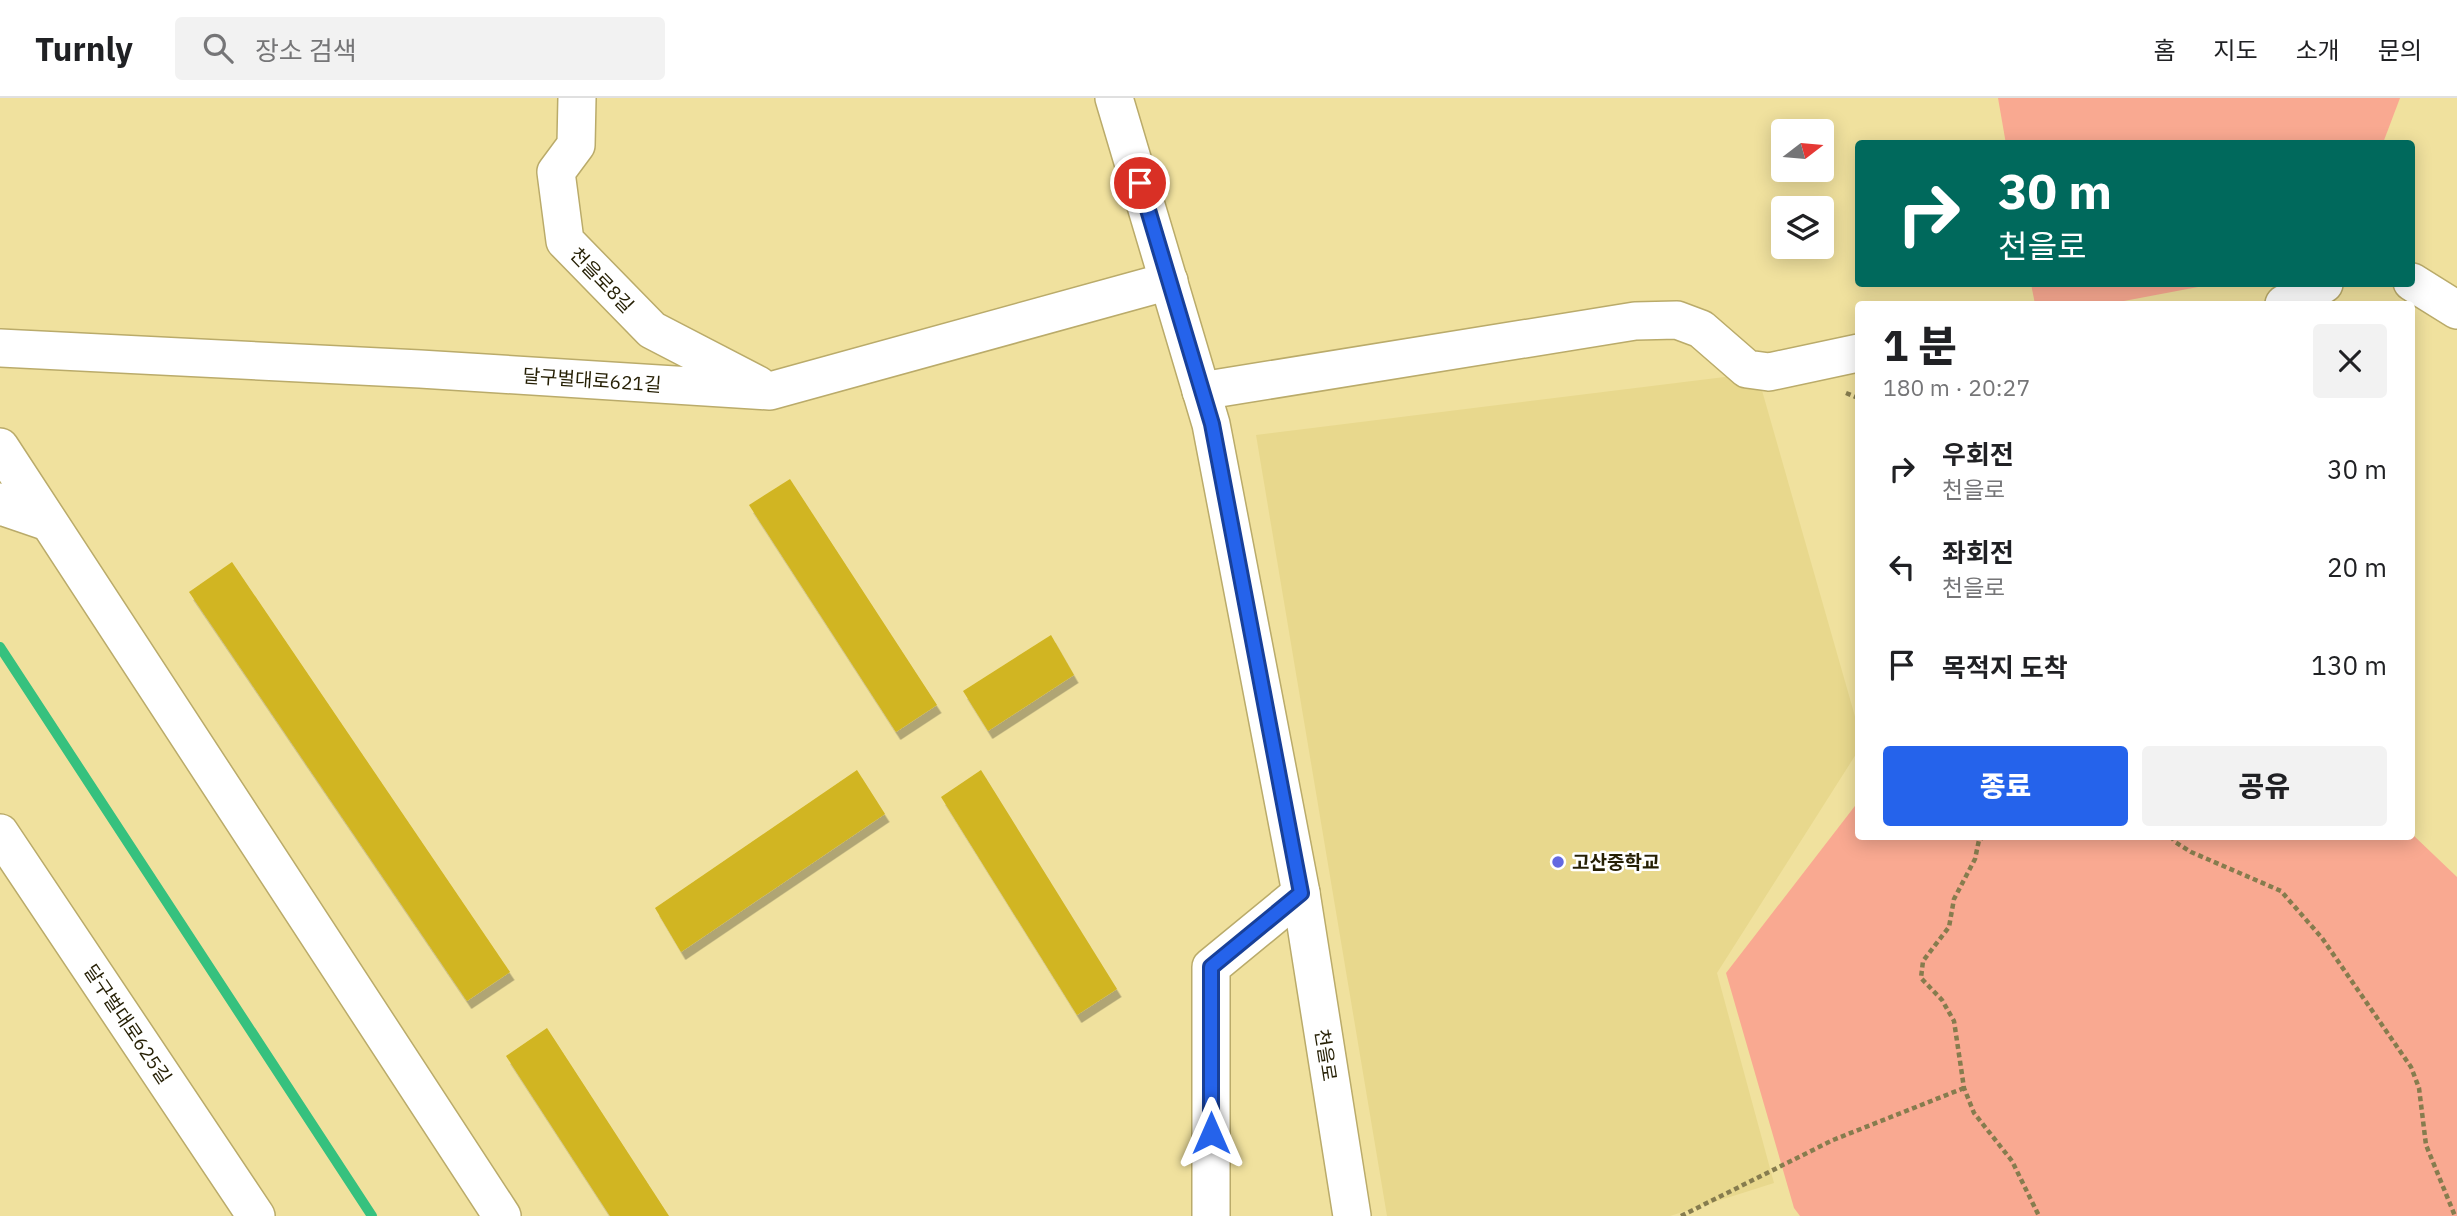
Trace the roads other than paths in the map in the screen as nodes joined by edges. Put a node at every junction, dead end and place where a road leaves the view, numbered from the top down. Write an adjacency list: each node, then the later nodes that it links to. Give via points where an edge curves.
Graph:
1 (578, 98): 10 (street, 천을로8길, via 576,145 556,172 565,241 652,330)
2 (1114, 98): 3 (street, 천을로)
3 (1169, 281): 10 (street, 달구벌대로621길); 11 (street, 천을로)
4 (2415, 284): 7 (street)
5 (2318, 287): 6 (street)
6 (2290, 301)
7 (2457, 310)
8 (0, 348): 10 (street, 달구벌대로621길)
9 (1855, 354): 11 (street, via 1769,372 1746,369 1701,329 1677,320 1635,321)
10 (770, 391)
11 (1201, 391): 16 (street, 천을로, via 1212,424)
12 (0, 447): 14 (street)
13 (0, 502): 14 (street)
14 (48, 522): 18 (street)
15 (0, 833): 17 (street, 달구벌대로625길)
16 (1301, 893): 19 (street, via 1211,967); 20 (street, 천을로)
17 (256, 1216)
18 (502, 1216)
19 (1211, 1216)
20 (1352, 1216)

